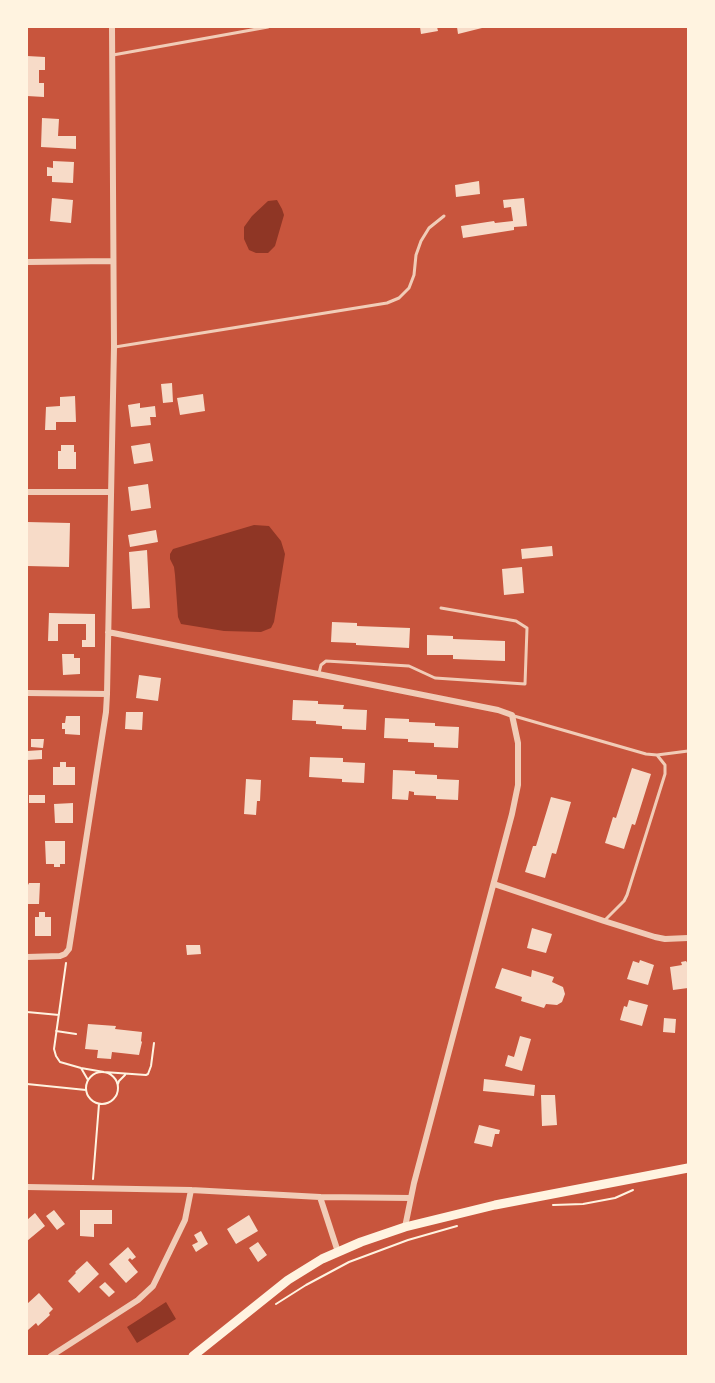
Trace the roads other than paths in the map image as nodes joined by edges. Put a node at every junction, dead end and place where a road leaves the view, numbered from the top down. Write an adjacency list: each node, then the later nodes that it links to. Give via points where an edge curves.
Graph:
1 (112, 27): 3 (street)
2 (268, 27): 3 (lane)
3 (112, 55): 5 (street)
4 (444, 216): 7 (lane, via 421,241 409,288 387,303)
5 (113, 261): 6 (street); 7 (street)
6 (27, 262)
7 (114, 347): 9 (street)
8 (27, 492): 9 (street)
9 (111, 492): 11 (street)
10 (441, 608): 12 (lane, via 516,621 527,628 525,684 435,678 409,666 326,661)
11 (108, 632): 12 (street); 14 (street)
12 (319, 674): 15 (street)
13 (27, 693): 14 (street)
14 (107, 694): 21 (street, via 70,945 67,953 60,956)
15 (512, 715): 17 (lane); 18 (street, via 518,743 518,785)
16 (688, 751): 17 (lane)
17 (657, 755): 19 (lane, via 665,765 665,774 627,895)
18 (494, 884): 19 (street); 26 (street)
19 (604, 921): 20 (street, via 665,939)
20 (688, 938)
21 (27, 957)
22 (688, 1168): 27 (main road, via 495,1205)
23 (27, 1187): 24 (street)
24 (191, 1190): 25 (street); 29 (street, via 184,1220 153,1286 138,1300)
25 (320, 1197): 26 (street); 28 (street)
26 (410, 1198): 27 (street)
27 (405, 1227): 28 (main road)
28 (338, 1252): 30 (main road, via 288,1280)
29 (51, 1356)
30 (193, 1356)

